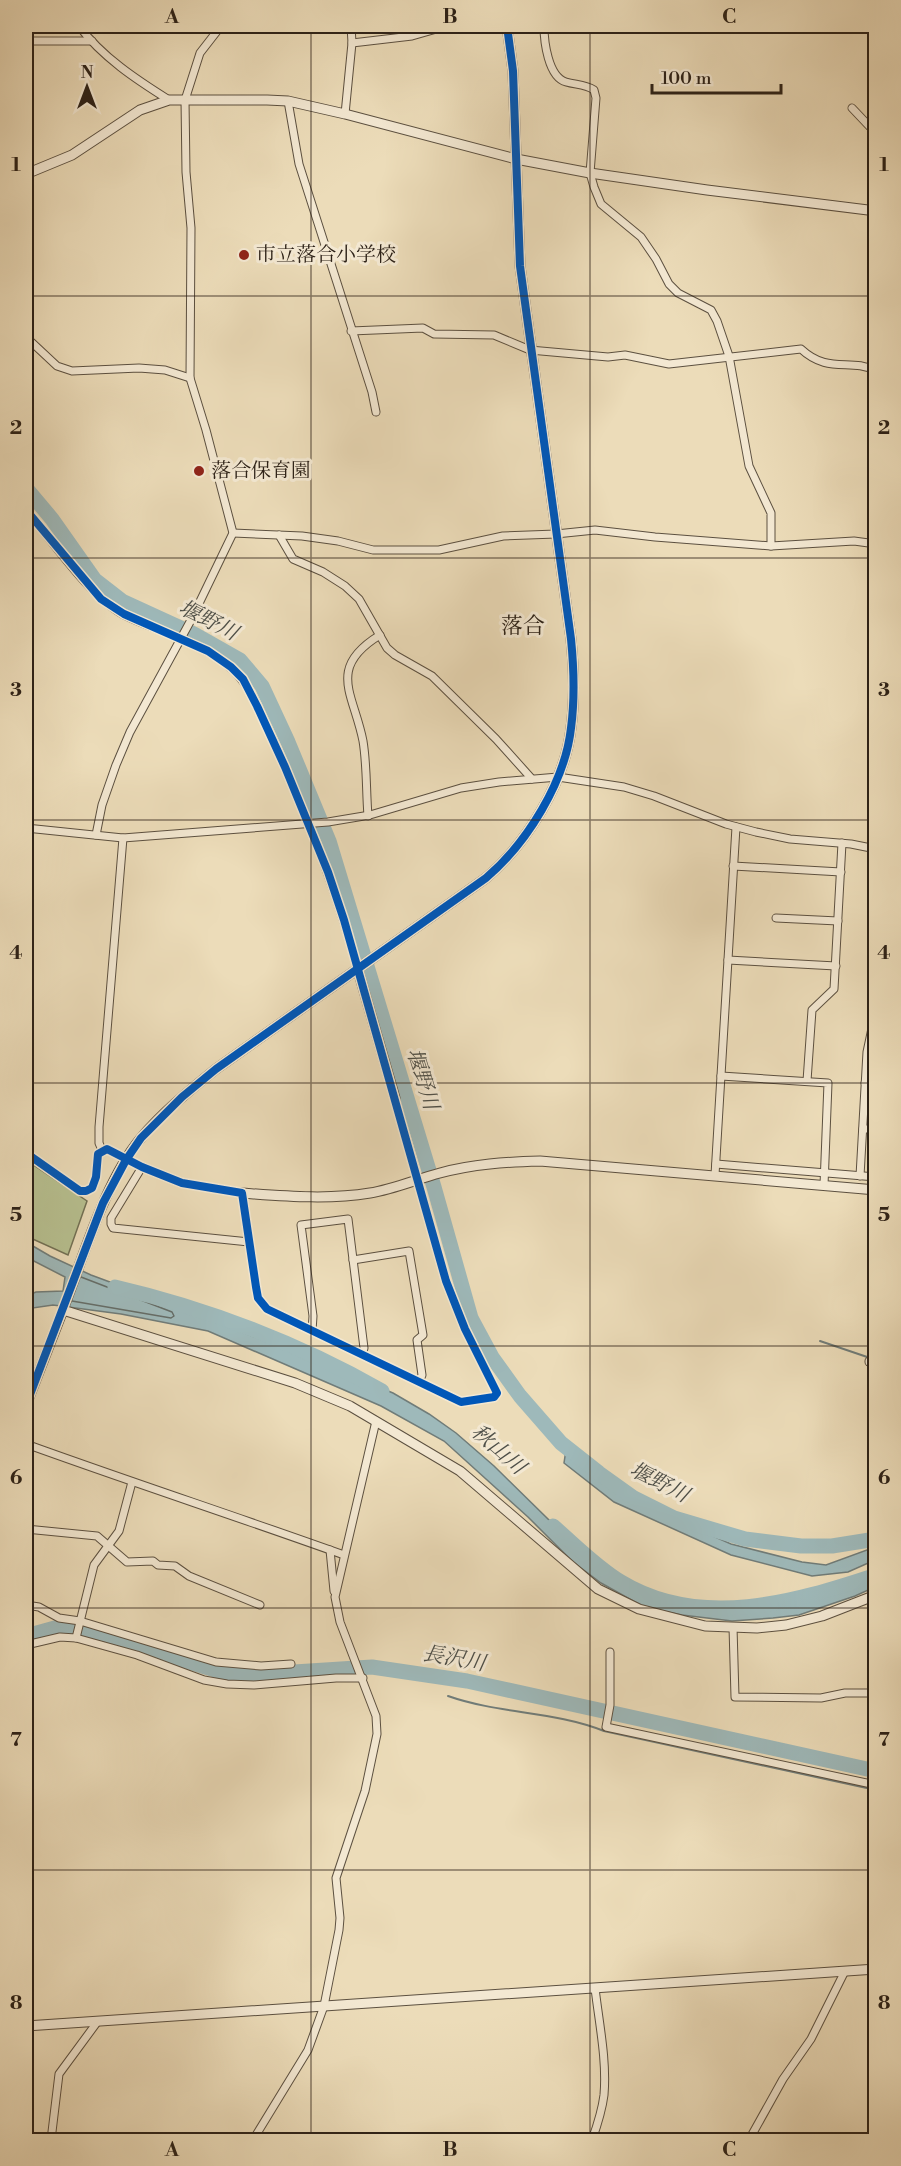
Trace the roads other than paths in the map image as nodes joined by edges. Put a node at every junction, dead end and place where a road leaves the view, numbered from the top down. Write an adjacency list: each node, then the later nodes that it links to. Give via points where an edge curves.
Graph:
1 (79, 26): 8 (street)
2 (221, 26): 11 (street, via 200,53)
3 (351, 26): 9 (street)
4 (447, 26): 9 (street, via 412,36)
5 (507, 26): 16 (street)
6 (544, 26): 17 (street, via 545,49 557,76 594,90)
7 (26, 41): 8 (street)
8 (92, 41): 10 (street)
9 (352, 43): 14 (street)
10 (169, 100): 11 (street); 18 (street, via 140,110 72,155)
11 (185, 100): 12 (street); 25 (street, via 191,228)
12 (288, 101): 14 (street); 20 (street, via 299,164)
13 (852, 108): 15 (street)
14 (345, 114): 16 (street)
15 (876, 129)
16 (516, 159): 17 (street); 22 (street, via 520,266)
17 (590, 173): 19 (street); 23 (street, via 601,204 641,237 669,284 711,310)
18 (26, 174)
19 (876, 211)
20 (351, 331): 22 (street, via 423,328 434,334 494,335); 26 (street)
21 (26, 337): 25 (street, via 57,366 72,371 139,368 165,370)
22 (530, 350): 23 (street, via 625,355 669,364); 29 (street)
23 (729, 356): 24 (street, via 801,349 827,364); 32 (street, via 749,466 771,513)
24 (876, 371)
25 (190, 378): 28 (street)
26 (376, 412)
27 (26, 510): 34 (street, via 100,599 124,614)
28 (232, 533): 30 (street); 34 (street)
29 (556, 534): 30 (street, via 503,536 439,550 373,550); 32 (street, via 604,531); 35 (street, via 575,680 571,730)
30 (279, 535): 33 (street, via 293,559 323,572 359,598)
31 (876, 544): 32 (street, via 854,541)
32 (771, 546)
33 (380, 635): 36 (street, via 395,655 432,676 452,694); 37 (street, via 357,653 347,682 363,742)
34 (181, 638): 38 (street, via 208,651 243,679); 41 (street, via 120,754)
35 (558, 777): 36 (street); 39 (street, via 624,787); 51 (street, via 530,829 495,870)
36 (532, 778): 37 (street, via 461,788)
37 (368, 816): 38 (street)
38 (310, 823): 42 (street); 51 (street)
39 (736, 827): 43 (street, via 790,839); 45 (street)
40 (26, 828): 41 (street)
41 (96, 835): 42 (street)
42 (123, 838): 61 (street, via 99,1127)
43 (842, 843): 44 (street); 46 (street)
44 (876, 849)
45 (734, 866): 46 (street); 49 (street)
46 (841, 872): 48 (street)
47 (776, 918): 48 (street)
48 (838, 921): 50 (street)
49 (728, 960): 50 (street); 54 (street)
50 (836, 966): 55 (street, via 834,988 812,1010)
51 (359, 969): 58 (street); 63 (street, via 182,1097 141,1138)
52 (876, 996): 53 (street)
53 (873, 1038): 56 (street, via 867,1052)
54 (721, 1076): 55 (street); 64 (street)
55 (807, 1081): 66 (street, via 828,1083)
56 (865, 1083): 57 (street); 59 (street)
57 (876, 1084)
58 (395, 1098): 70 (street)
59 (863, 1129): 60 (street); 68 (street)
60 (876, 1130)
61 (102, 1150): 62 (street, via 98,1154 96,1178 86,1191 80,1191); 63 (street)
62 (26, 1153)
63 (126, 1160): 65 (street); 76 (street, via 103,1203)
64 (716, 1164): 66 (street); 67 (street)
65 (142, 1167): 73 (street, via 182,1183); 74 (street, via 111,1218 113,1228)
66 (824, 1172): 68 (street); 71 (street)
67 (715, 1176): 70 (street, via 540,1161 494,1162); 71 (street)
68 (860, 1176): 69 (street)
69 (876, 1177)
70 (419, 1179): 73 (street, via 349,1196); 79 (street, via 446,1281 497,1393 494,1397 461,1402)
71 (824, 1185): 72 (street)
72 (876, 1190)
73 (242, 1193): 74 (street)
74 (249, 1242): 77 (street, via 258,1298 267,1309)
75 (353, 1260): 77 (street, via 348,1219 301,1226); 78 (street); 79 (street, via 409,1251 423,1335 417,1341 422,1375)
76 (63, 1310): 80 (street); 81 (street, via 296,1383)
77 (312, 1331): 78 (street)
78 (362, 1355): 79 (street)
79 (419, 1382)
80 (26, 1405)
81 (375, 1420): 87 (street); 93 (street, via 460,1471 598,1589 639,1609 705,1626)
82 (26, 1444): 83 (street)
83 (132, 1482): 85 (street, via 119,1531); 86 (street)
84 (26, 1529): 85 (street, via 97,1536)
85 (109, 1545): 91 (street, via 127,1562 153,1561 175,1566 189,1576); 92 (street, via 94,1565)
86 (330, 1550): 87 (street); 89 (street)
87 (344, 1555): 89 (street)
88 (876, 1594): 93 (street, via 822,1616 786,1625)
89 (334, 1597): 98 (street)
90 (26, 1605): 92 (street, via 59,1618)
91 (260, 1605)
92 (80, 1621): 94 (street); 97 (street, via 216,1662)
93 (733, 1627): 99 (street, via 735,1697 821,1698)
94 (76, 1637): 95 (street); 98 (street, via 204,1680 227,1684)
95 (26, 1645)
96 (610, 1652): 100 (street, via 606,1727)
97 (291, 1664)
98 (362, 1677): 104 (street, via 376,1716 376,1734 365,1791 336,1878 340,1924)
99 (876, 1693)
100 (876, 1785)
101 (876, 1969): 102 (street)
102 (845, 1971): 103 (street); 110 (street, via 811,2039)
103 (595, 1988): 104 (street); 109 (street, via 604,2094)
104 (324, 2006): 105 (street); 108 (street, via 304,2059)
105 (98, 2021): 106 (street); 107 (street, via 59,2074)
106 (26, 2026)
107 (51, 2140)
108 (253, 2140)
109 (592, 2140)
110 (749, 2140)

